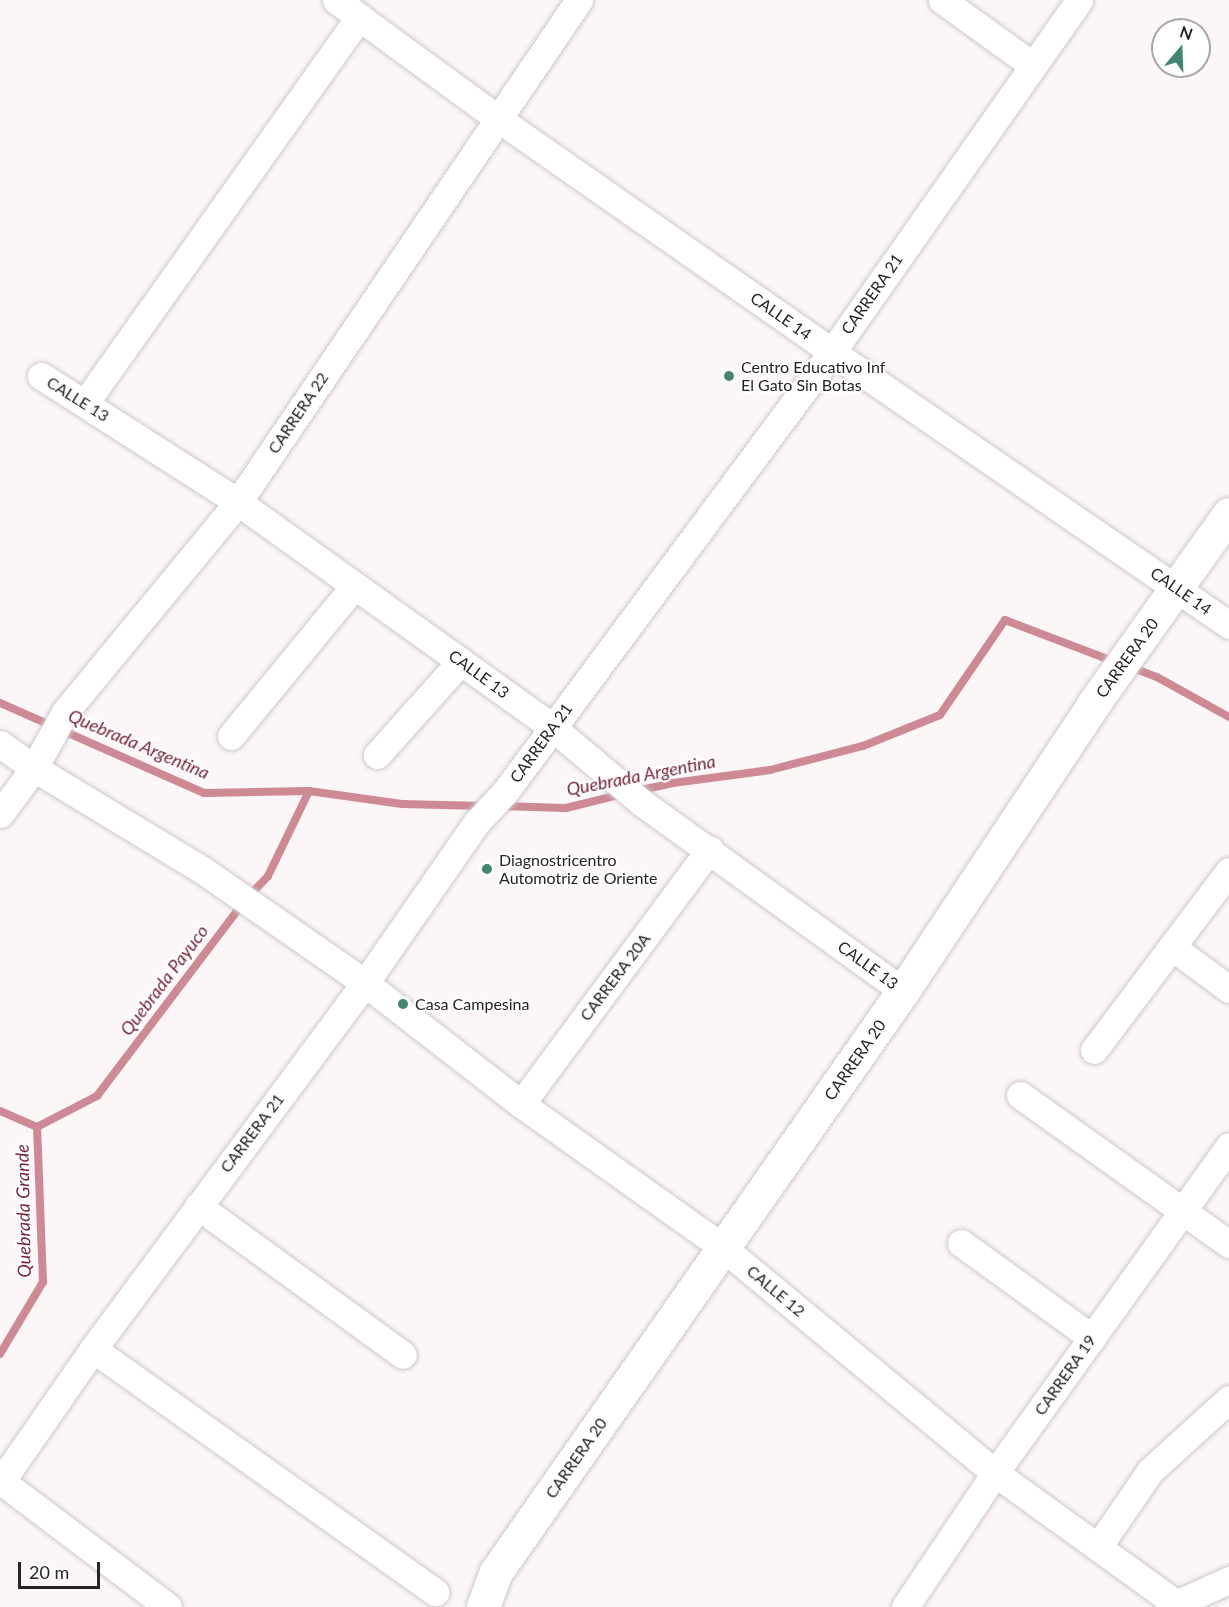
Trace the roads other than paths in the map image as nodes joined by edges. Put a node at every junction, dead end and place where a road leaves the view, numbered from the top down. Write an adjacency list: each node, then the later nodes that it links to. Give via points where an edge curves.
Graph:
1 (336, 0): 5 (street, CALLE 14)
2 (579, 0): 7 (street, CARRERA 22)
3 (942, 0): 6 (street)
4 (1079, 0): 6 (street, CARRERA 21)
5 (359, 17): 7 (street, CALLE 14); 10 (street)
6 (1032, 65): 8 (street, CARRERA 21)
7 (497, 118): 8 (street, CALLE 14); 11 (street, CARRERA 22)
8 (832, 352): 14 (street, CALLE 14); 17 (street, CARRERA 21)
9 (41, 376): 10 (street, CALLE 13)
10 (85, 403): 11 (street, CALLE 13)
11 (238, 502): 13 (street, CALLE 13); 21 (street, CARRERA 22, via 60,722)
12 (1229, 514): 14 (main road, CARRERA 20)
13 (355, 585): 16 (street, CALLE 13); 18 (street)
14 (1177, 588): 15 (street, CALLE 14); 28 (main road, CARRERA 20)
15 (1229, 625)
16 (461, 661): 17 (street, CALLE 13); 20 (street)
17 (552, 727): 23 (street, CALLE 13, via 641,801); 26 (street, CARRERA 21, via 505,792 476,823)
18 (231, 736)
19 (0, 744): 21 (street, CALLE 12)
20 (377, 755)
21 (34, 768): 22 (street, CARRERA 22); 26 (street, CALLE 12, via 204,871)
22 (0, 814)
23 (710, 849): 28 (street, CALLE 13); 31 (street, CARRERA 20A)
24 (1229, 871): 25 (street)
25 (1172, 947): 27 (street); 29 (street)
26 (365, 983): 31 (street, CALLE 12); 33 (street, CARRERA 21)
27 (1229, 989)
28 (903, 991): 37 (main road, CARRERA 20)
29 (1094, 1050)
30 (1020, 1095): 34 (street)
31 (521, 1104): 37 (street, CALLE 12)
32 (1229, 1146): 34 (street, CARRERA 19)
33 (198, 1206): 39 (street, CARRERA 21); 40 (street)
34 (1183, 1211): 36 (street); 38 (street, CARRERA 19)
35 (961, 1243): 38 (street)
36 (1229, 1244)
37 (722, 1247): 42 (street, CALLE 12); 49 (main road, CARRERA 20, via 496,1572)
38 (1092, 1338): 42 (street, CARRERA 19)
39 (93, 1349): 43 (street, CARRERA 21); 46 (street)
40 (403, 1355)
41 (1229, 1399): 44 (street, via 1150,1471)
42 (995, 1473): 44 (street, CALLE 12); 50 (street, CARRERA 19)
43 (1, 1482): 48 (street)
44 (1098, 1547): 47 (street, CALLE 12)
45 (1229, 1580): 47 (street)
46 (435, 1592)
47 (1175, 1606)
48 (168, 1607)
49 (483, 1607)
50 (905, 1607)

